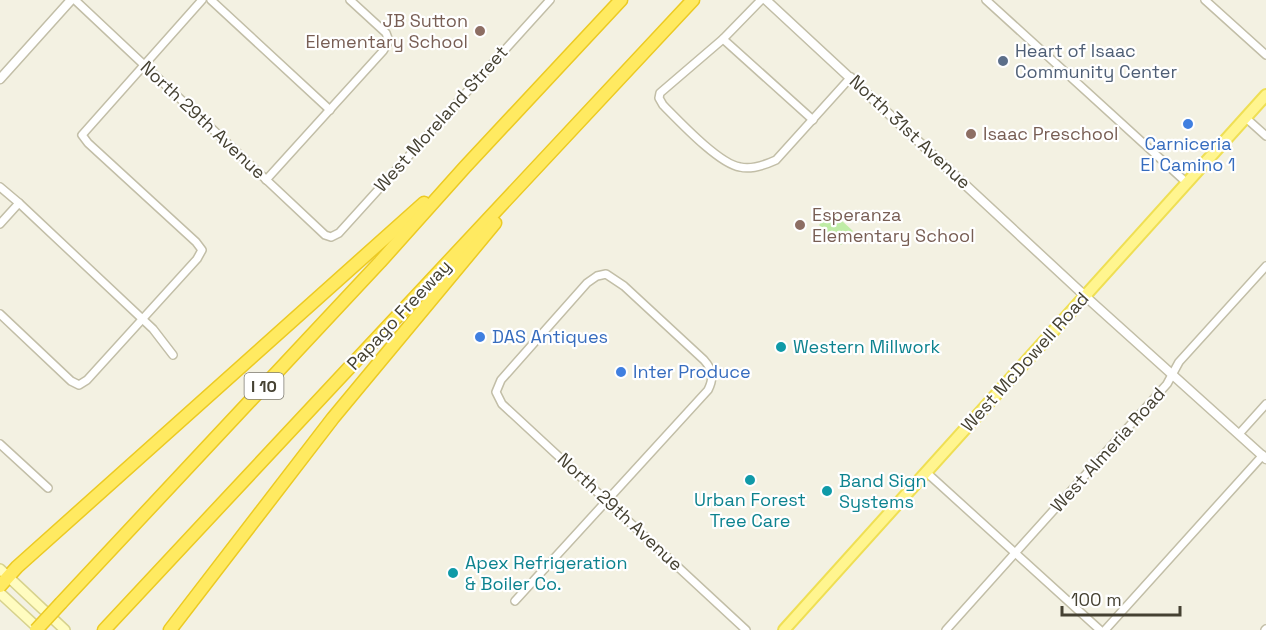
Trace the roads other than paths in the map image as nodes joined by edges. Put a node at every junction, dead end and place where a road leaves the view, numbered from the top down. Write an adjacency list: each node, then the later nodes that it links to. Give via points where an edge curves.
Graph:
1 (73, 0): 14 (street, North 29th Avenue); 16 (street)
2 (202, 0): 14 (street)
3 (211, 0): 18 (street)
4 (350, 0): 18 (street, via 386,33 389,41)
5 (550, 0): 29 (street, West Moreland Street, via 339,233)
6 (621, 0): 23 (highway, I 10)
7 (693, 0): 22 (highway, Papago Freeway)
8 (761, 0): 12 (street)
9 (766, 0): 15 (street, North 31st Avenue)
10 (986, 0): 25 (street)
11 (1205, 0): 13 (street)
12 (723, 39): 20 (street); 20 (street, via 664,89 659,98 724,161 743,168 776,160)
13 (1266, 55)
14 (143, 64): 24 (street, North 29th Avenue); 33 (street, via 82,135 202,250)
15 (851, 77): 20 (street); 31 (street, North 31st Avenue)
16 (0, 79)
17 (1266, 95): 19 (main road, West McDowell Road)
18 (330, 110): 24 (street)
19 (1246, 118): 21 (street); 25 (main road, West McDowell Road)
20 (813, 120)
21 (1266, 136)
22 (541, 163): 43 (highway, Papago Freeway); 52 (highway, via 468,258 333,418)
23 (465, 167): 45 (highway); 48 (highway, I 10, bridge)
24 (266, 180): 29 (street, North 29th Avenue)
25 (1187, 183): 31 (main road, West McDowell Road)
26 (0, 188): 27 (street)
27 (19, 203): 28 (street); 33 (street)
28 (0, 224)
29 (331, 237)
30 (1266, 266): 35 (street, West Almeria Road, via 1179,362)
31 (1085, 296): 35 (street, North 31st Avenue); 40 (main road, West McDowell Road)
32 (0, 314): 33 (street, via 79,385)
33 (142, 320): 34 (street)
34 (173, 355)
35 (1173, 374): 37 (street, North 31st Avenue); 44 (street, West Almeria Road)
36 (1266, 404): 37 (street)
37 (1239, 434): 39 (street, North 31st Avenue)
38 (0, 444): 41 (street)
39 (1264, 457): 57 (street)
40 (926, 472): 44 (street); 54 (main road, West McDowell Road)
41 (48, 488)
42 (607, 499): 42 (street, North 29th Avenue, via 708,390 712,374 704,360 606,274 587,283 501,380 496,392 502,404); 47 (street); 53 (street, North 29th Avenue)
43 (187, 543): 50 (highway, Papago Freeway); 51 (highway)
44 (1015, 553): 55 (street, West Almeria Road); 56 (street)
45 (3, 577): 49 (main road)
46 (0, 592): 48 (main road)
47 (515, 601)
48 (38, 630)
49 (65, 630)
50 (104, 630)
51 (113, 630)
52 (170, 630)
53 (746, 630)
54 (784, 630)
55 (946, 630)
56 (1100, 630)
57 (1105, 630)

